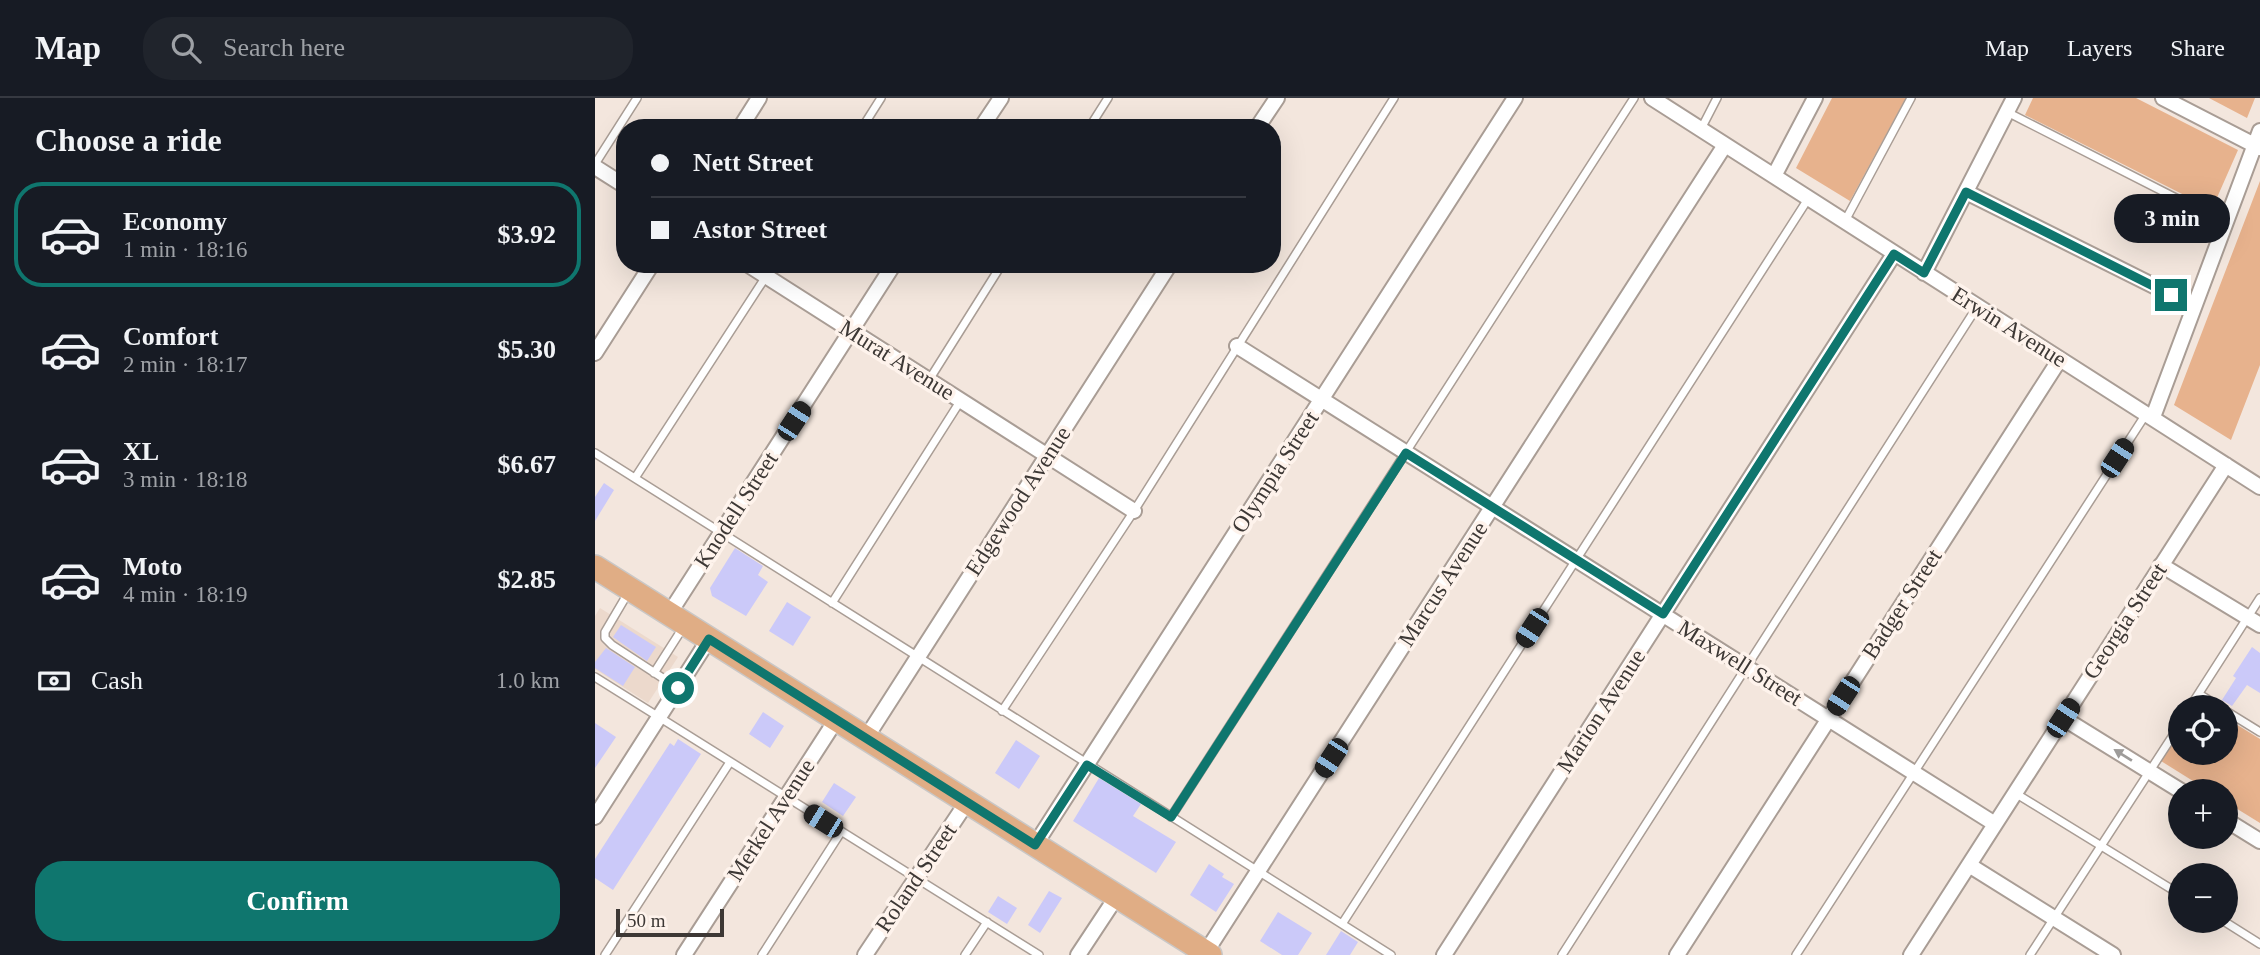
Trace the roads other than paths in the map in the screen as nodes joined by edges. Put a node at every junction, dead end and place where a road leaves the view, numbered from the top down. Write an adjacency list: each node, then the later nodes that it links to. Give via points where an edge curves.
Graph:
1 (637, 98): 17 (lane)
2 (759, 98): 18 (street)
3 (881, 98): 19 (lane)
4 (1000, 98): 20 (street)
5 (1108, 98): 21 (lane)
6 (1277, 98): 22 (street)
7 (1394, 98): 45 (lane)
8 (1515, 98): 49 (street, Olympia Street)
9 (1634, 98): 53 (lane)
10 (1652, 98): 23 (street, Erwin Avenue)
11 (1717, 98): 23 (lane)
12 (1815, 98): 28 (street)
13 (1911, 98): 32 (lane)
14 (2014, 98): 16 (street)
15 (2163, 98): 25 (street)
16 (2007, 112): 30 (street); 33 (lane)
17 (624, 119)
18 (746, 119)
19 (868, 119)
20 (987, 119)
21 (1095, 119)
22 (1263, 119)
23 (1701, 129): 26 (street, Erwin Avenue)
24 (616, 132): 27 (lane)
25 (2258, 141): 33 (street)
26 (1724, 145): 28 (street, Erwin Avenue); 58 (street, Marcus Avenue)
27 (595, 166): 29 (street)
28 (1774, 176): 31 (street, Erwin Avenue)
29 (616, 180)
30 (1966, 192): 41 (street); 42 (street)
31 (1809, 198): 32 (street, Erwin Avenue); 61 (lane)
32 (1845, 221): 34 (street, Erwin Avenue)
33 (2225, 223): 42 (street)
34 (1894, 254): 41 (street, Erwin Avenue); 67 (street, Marion Avenue)
35 (646, 273): 46 (street)
36 (768, 273): 56 (lane)
37 (774, 273): 44 (street, Murat Avenue)
38 (888, 273): 44 (street, Knodell Street)
39 (996, 273): 48 (lane)
40 (1164, 273): 54 (street, Edgewood Avenue)
41 (1924, 273): 43 (street, Erwin Avenue)
42 (2194, 306): 51 (street)
43 (1977, 307): 47 (street, Erwin Avenue); 72 (lane)
44 (852, 330): 48 (street, Murat Avenue); 60 (street, Knodell Street)
45 (1237, 346): 49 (street, Maxwell Street); 59 (lane)
46 (595, 353)
47 (2060, 359): 51 (street, Erwin Avenue); 81 (street, Badger Street)
48 (929, 380): 50 (street, Murat Avenue)
49 (1322, 399): 53 (street, Maxwell Street); 87 (street, Olympia Street)
50 (961, 400): 54 (street, Murat Avenue); 66 (lane)
51 (2150, 415): 55 (street, Erwin Avenue); 88 (lane)
52 (595, 453): 56 (lane)
53 (1406, 453): 58 (street, Maxwell Street); 95 (lane)
54 (1047, 455): 59 (street, Murat Avenue); 71 (street, Edgewood Avenue)
55 (2226, 464): 57 (street, Erwin Avenue); 62 (street, Georgia Street)
56 (635, 478): 60 (lane)
57 (2260, 487)
58 (1492, 507): 61 (street, Maxwell Street); 103 (street, Marcus Avenue)
59 (1134, 511): 77 (lane)
60 (721, 533): 66 (lane); 68 (street, Knodell Street)
61 (1576, 559): 67 (street, Maxwell Street); 109 (lane)
62 (2161, 565): 69 (street); 79 (street, Georgia Street)
63 (595, 567): 64 (main road)
64 (630, 589): 68 (main road); 73 (lane, via 605,638)
65 (2260, 598): 69 (lane)
66 (832, 603): 71 (lane)
67 (1663, 614): 72 (street, Maxwell Street); 121 (street, Marion Avenue)
68 (677, 619): 70 (main road); 73 (lane)
69 (2254, 621): 76 (lane)
70 (709, 639): 75 (street); 82 (main road)
71 (918, 657): 77 (lane); 84 (street, Edgewood Avenue)
72 (1747, 667): 81 (street, Maxwell Street); 122 (lane)
73 (654, 673): 75 (lane)
74 (595, 677): 78 (lane)
75 (678, 688): 78 (street)
76 (2199, 694)
77 (1002, 711): 87 (lane)
78 (660, 717): 86 (lane); 94 (street)
79 (2063, 718): 89 (street, one-way to 79); 91 (street, Georgia Street)
80 (2238, 718): 83 (lane)
81 (1829, 719): 88 (street, Maxwell Street); 123 (street, Badger Street)
82 (836, 720): 84 (main road); 92 (street, Merkel Avenue)
83 (2260, 732)
84 (866, 738): 93 (main road)
85 (2168, 743): 89 (lane)
86 (730, 762): 92 (lane); 113 (lane)
87 (1087, 765): 95 (lane); 100 (street, Olympia Street)
88 (1913, 772): 96 (street, Maxwell Street); 124 (lane)
89 (2149, 772): 90 (street); 101 (lane)
90 (2168, 783)
91 (2015, 793): 96 (street, Georgia Street); 101 (lane)
92 (786, 797): 98 (lane); 114 (street, Merkel Avenue)
93 (967, 802): 100 (main road); 104 (street, Roland Street)
94 (595, 817)
95 (1171, 817): 103 (lane)
96 (1995, 824): 102 (street, Georgia Street)
97 (2238, 827): 99 (street)
98 (841, 832): 104 (lane); 115 (lane)
99 (2260, 841)
100 (1035, 845): 106 (main road)
101 (2101, 845): 105 (lane); 107 (lane)
102 (1969, 865): 107 (street); 125 (street, Georgia Street)
103 (1258, 872): 109 (lane); 112 (street, Marcus Avenue)
104 (916, 878): 108 (lane); 116 (street, Roland Street)
105 (2168, 887)
106 (1117, 897): 112 (main road); 119 (street)
107 (2054, 918): 126 (lane); 127 (street)
108 (987, 922): 117 (lane); 118 (lane)
109 (1342, 924): 120 (lane)
110 (2238, 930): 111 (lane)
111 (2260, 944)
112 (1202, 952)
113 (604, 955)
114 (684, 955)
115 (762, 955)
116 (865, 955)
117 (965, 955)
118 (1039, 955)
119 (1078, 955)
120 (1391, 955)
121 (1444, 955)
122 (1562, 955)
123 (1677, 955)
124 (1796, 955)
125 (1911, 955)
126 (2029, 955)
127 (2113, 955)

